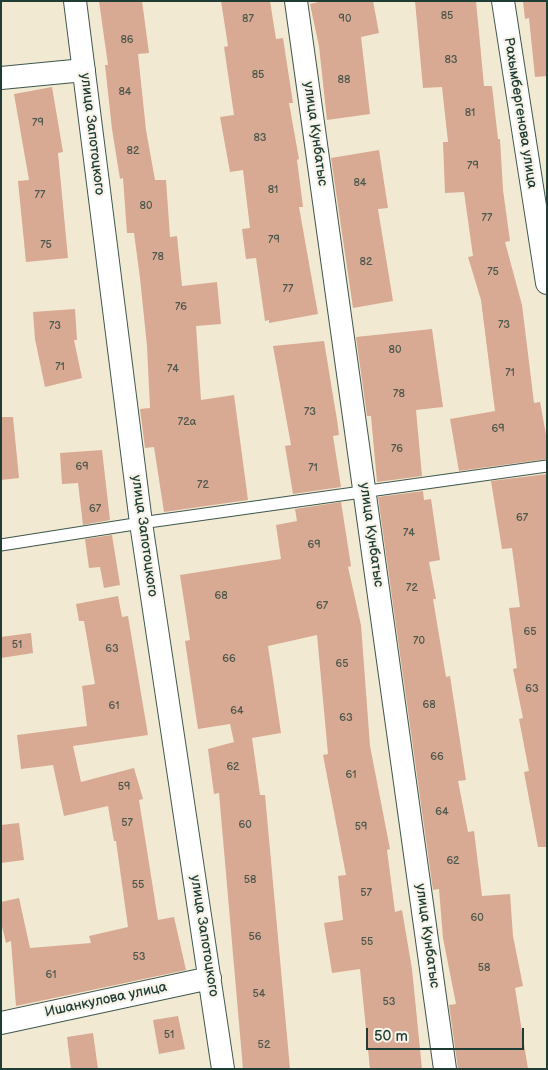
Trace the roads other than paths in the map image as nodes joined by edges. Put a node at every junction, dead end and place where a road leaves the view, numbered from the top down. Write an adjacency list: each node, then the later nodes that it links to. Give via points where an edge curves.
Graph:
1 (75, 1): 4 (street, улица Запотоцкого)
2 (296, 1): 8 (street, улица Кунбатыс)
3 (502, 1): 6 (street, Рахымбергенова улица)
4 (84, 70): 5 (street); 9 (street, улица Запотоцкого)
5 (1, 78)
6 (547, 283)
7 (547, 466): 8 (lane)
8 (365, 492): 9 (lane); 14 (street, улица Кунбатыс)
9 (141, 523): 10 (lane); 11 (street, улица Запотоцкого)
10 (1, 545)
11 (210, 978): 12 (street, Ишанкулова улица); 13 (street, улица Запотоцкого)
12 (1, 1023)
13 (223, 1069)
14 (445, 1069)

